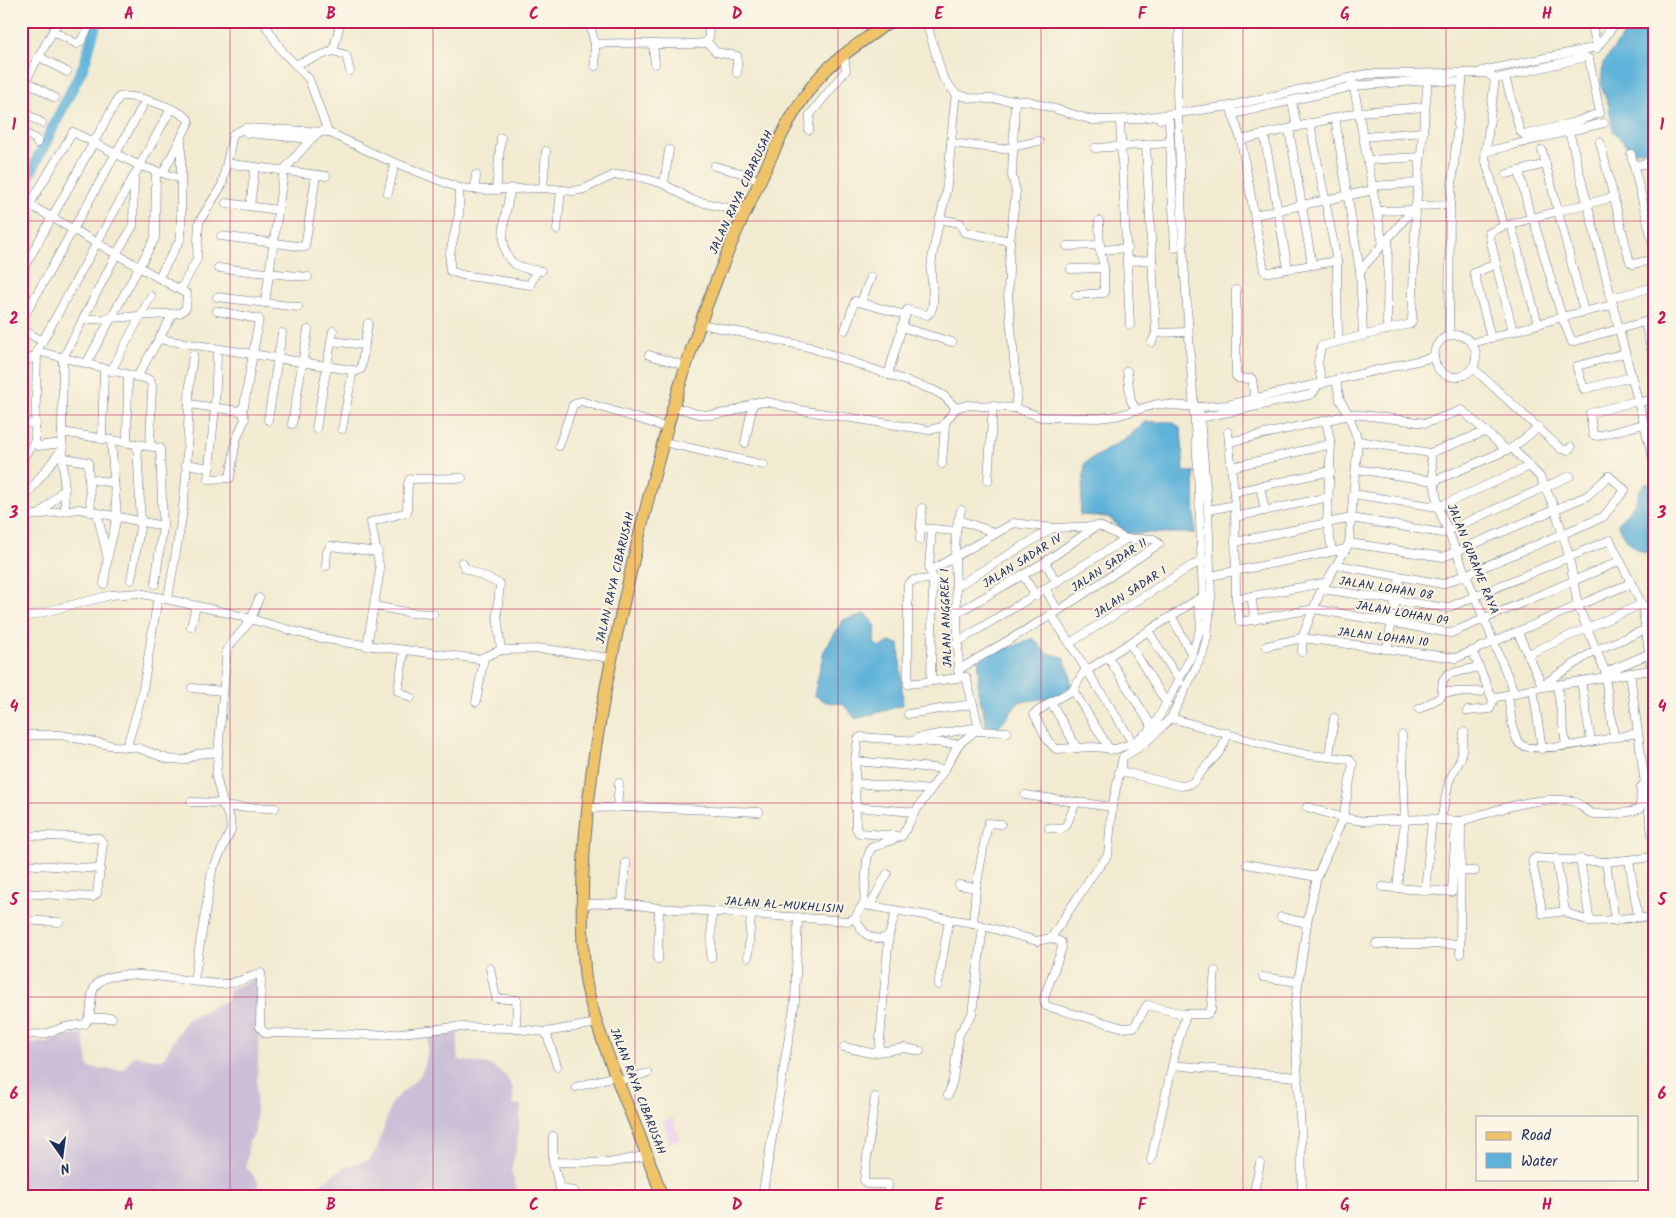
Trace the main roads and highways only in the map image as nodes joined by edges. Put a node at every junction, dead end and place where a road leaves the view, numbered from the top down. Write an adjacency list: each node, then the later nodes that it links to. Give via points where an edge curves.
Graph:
1 (890, 21): 2 (main road, JALAN RAYA CIBARUSAH, via 822,74 807,93 744,212 686,366 639,532 611,658 588,808 585,978 597,1023)
2 (662, 1197)

